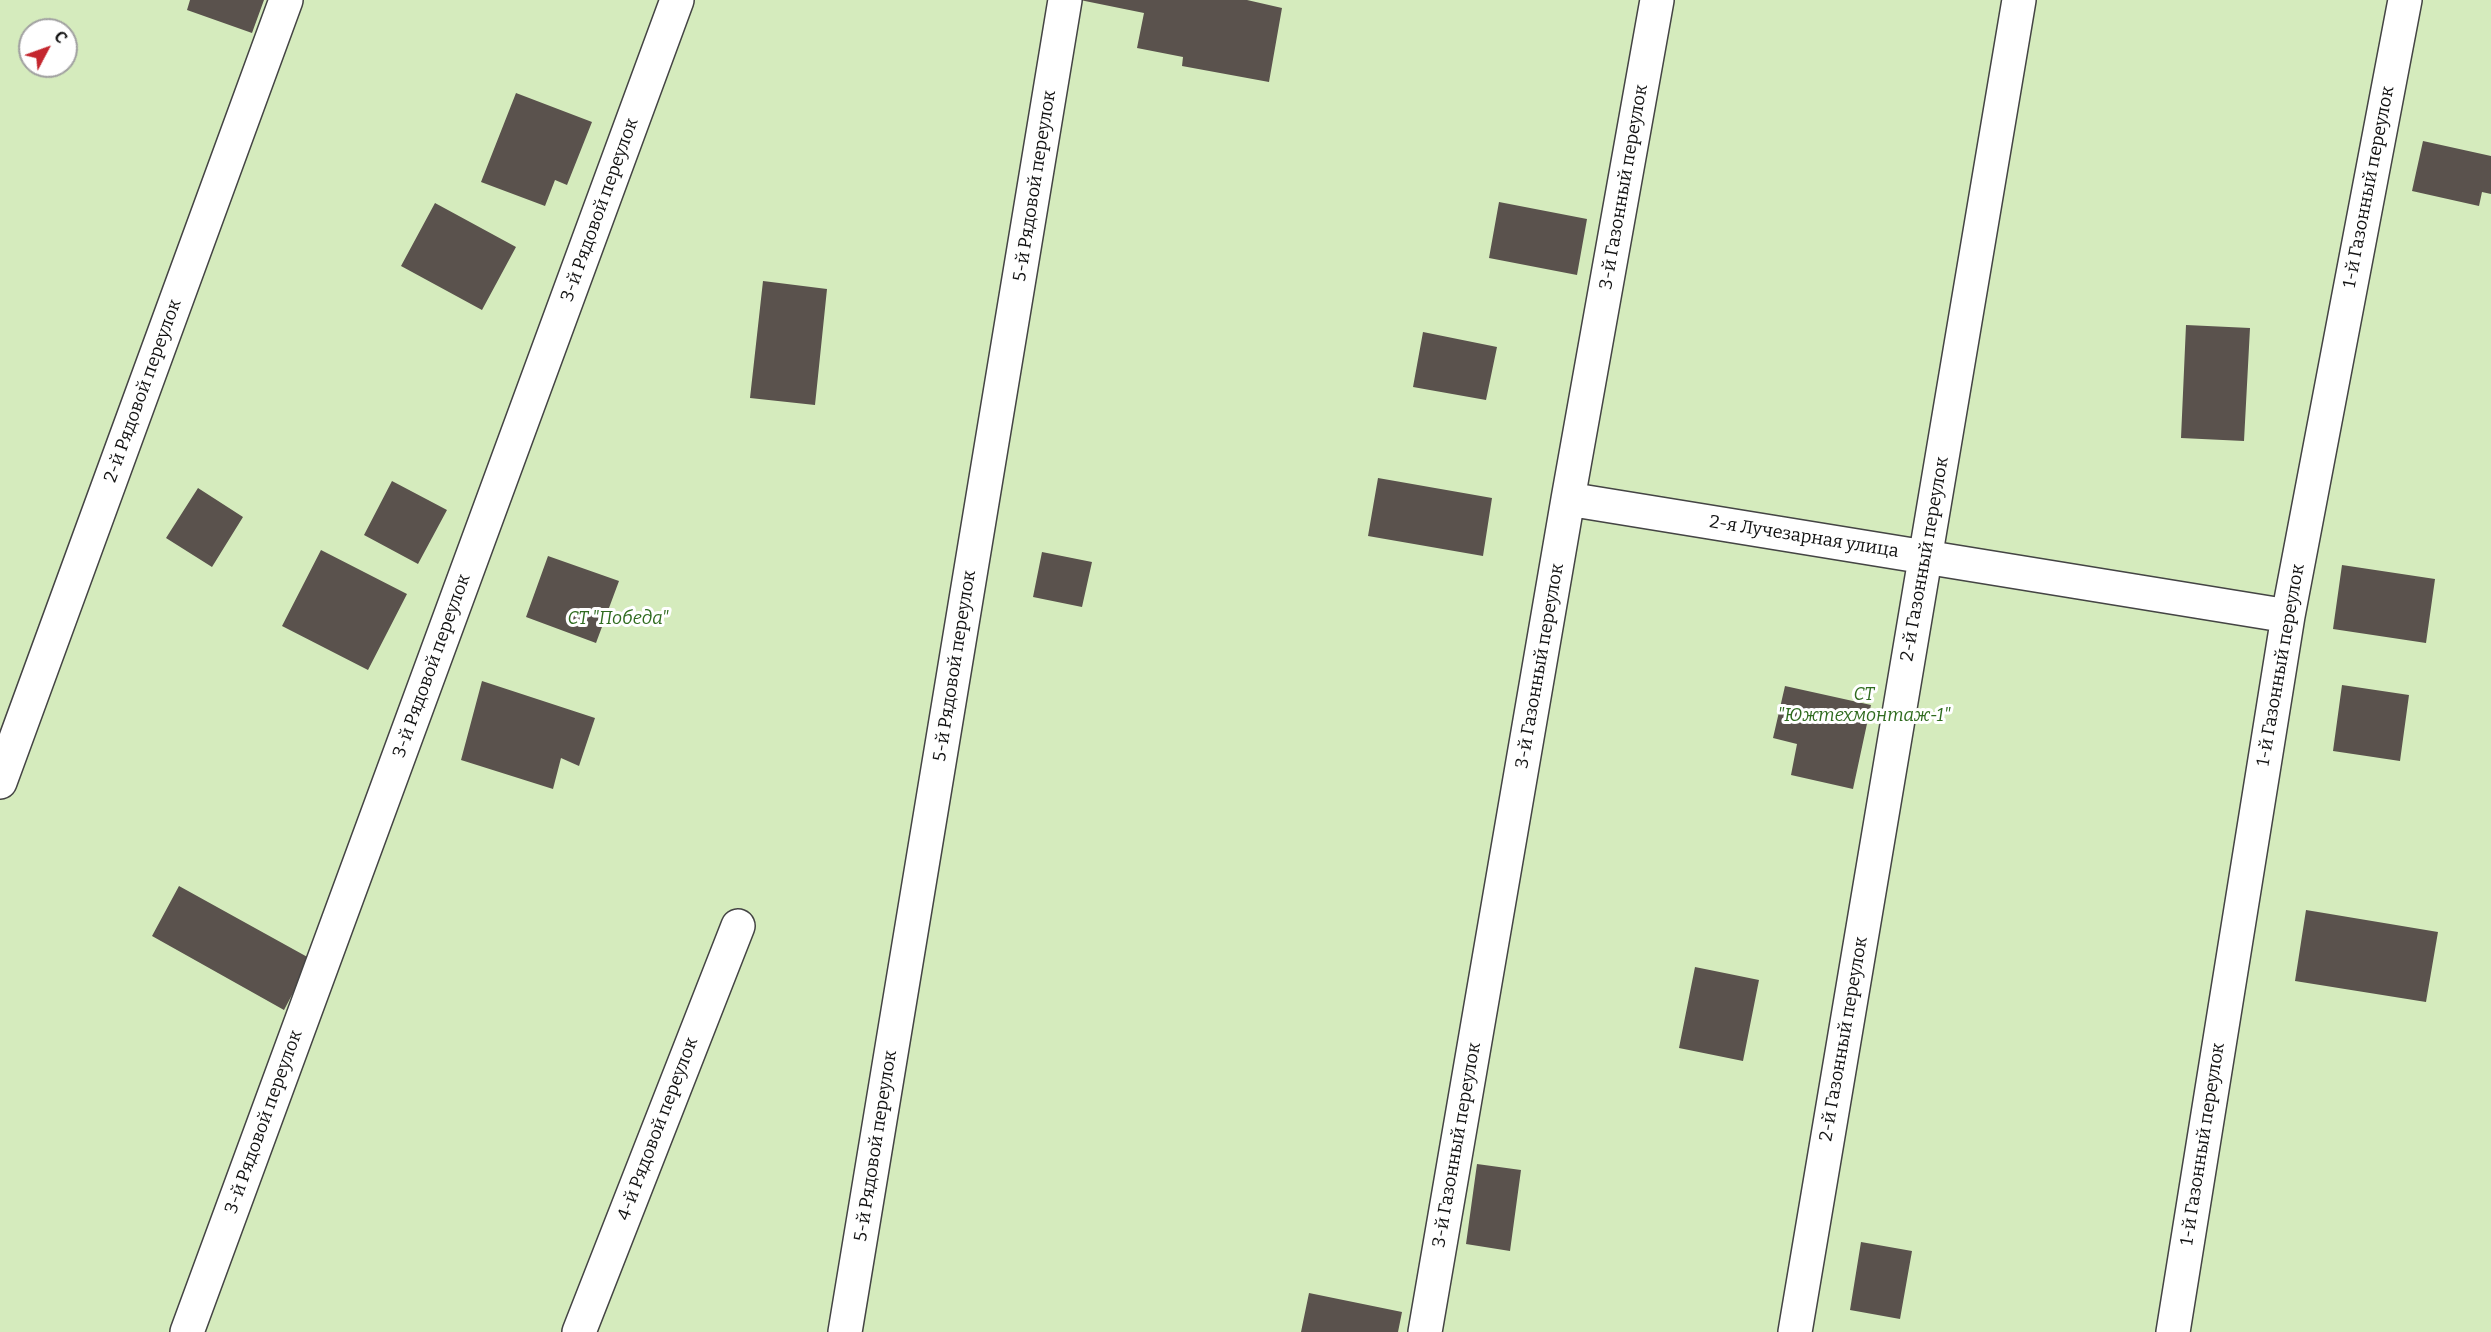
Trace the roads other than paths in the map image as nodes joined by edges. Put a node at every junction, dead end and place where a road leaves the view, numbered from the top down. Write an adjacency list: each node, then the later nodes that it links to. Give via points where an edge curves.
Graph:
1 (286, 0): 10 (lane, 2-й Рядовой переулок)
2 (677, 0): 12 (lane, 3-й Рядовой переулок)
3 (1065, 0): 14 (lane, 5-й Рядовой переулок)
4 (1657, 0): 7 (lane, 3-й Газонный переулок)
5 (2019, 0): 8 (lane, 2-й Газонный переулок)
6 (2405, 0): 9 (lane, 1-й Газонный переулок)
7 (1568, 499): 8 (lane, 2-я Лучезарная улица); 15 (lane, 3-й Газонный переулок)
8 (1925, 557): 9 (lane, 2-я Лучезарная улица); 16 (lane, 2-й Газонный переулок)
9 (2288, 616): 17 (lane, 1-й Газонный переулок)
10 (0, 782)
11 (738, 926): 13 (lane, 4-й Рядовой переулок)
12 (187, 1332)
13 (579, 1332)
14 (845, 1332)
15 (1425, 1332)
16 (1795, 1332)
17 (2173, 1332)

